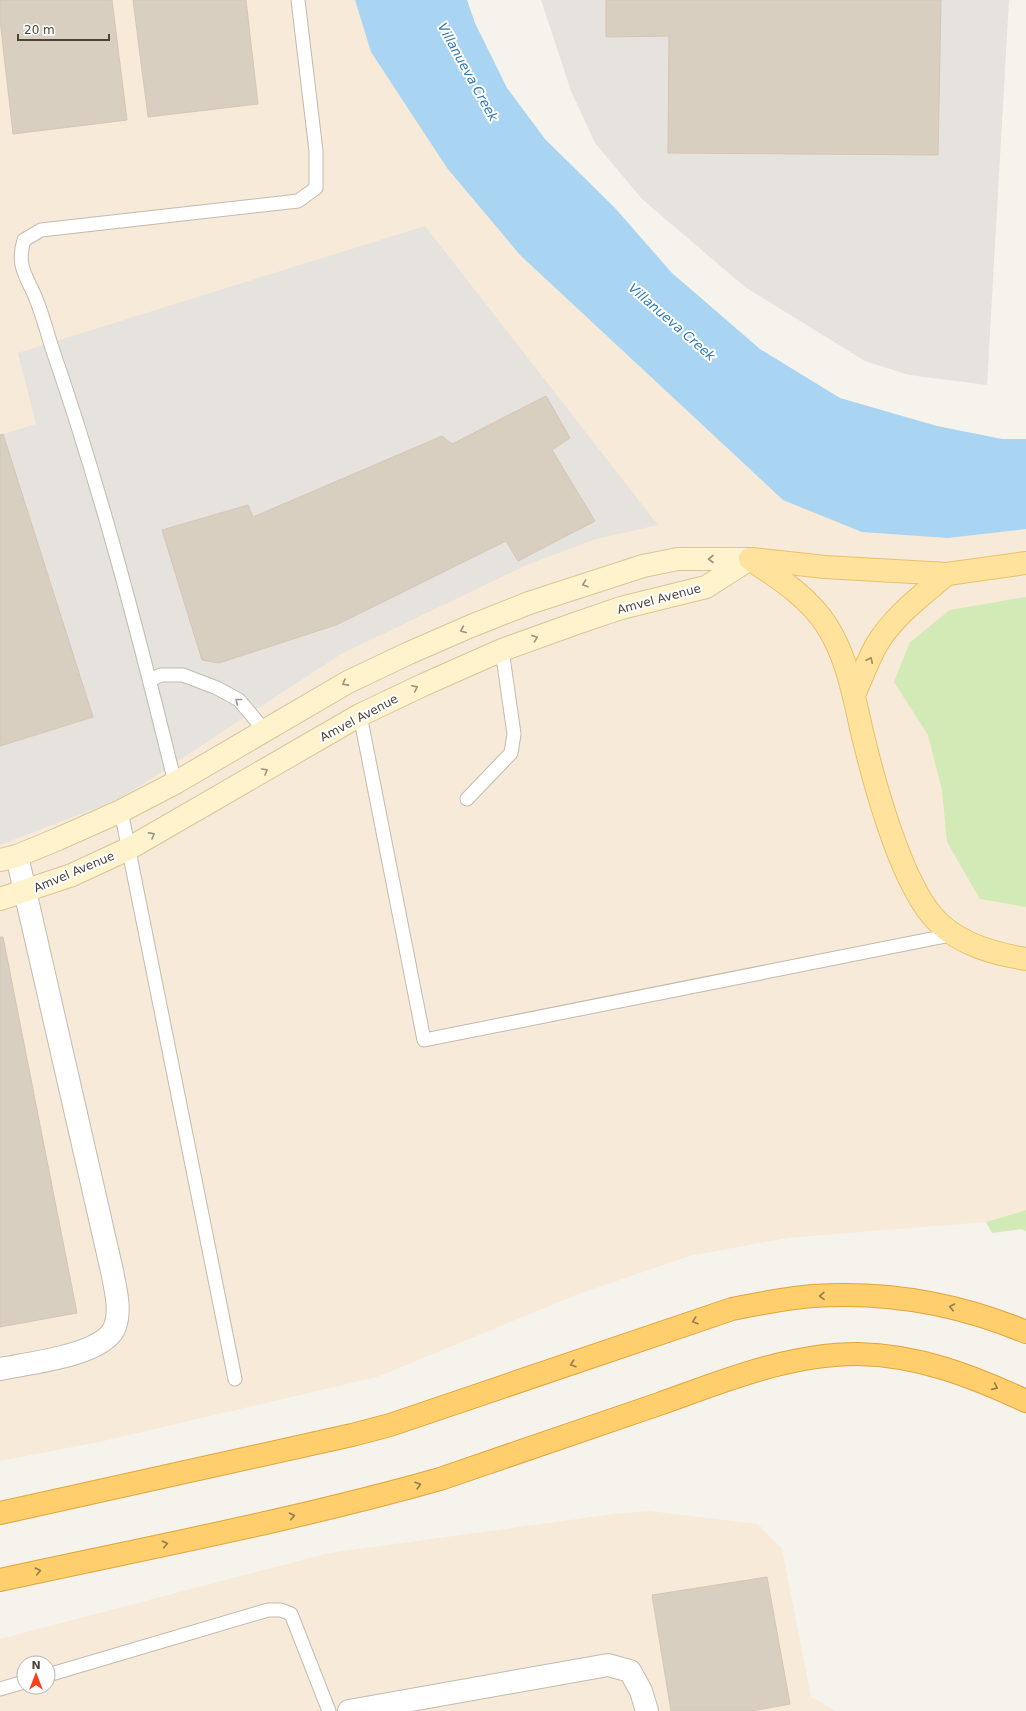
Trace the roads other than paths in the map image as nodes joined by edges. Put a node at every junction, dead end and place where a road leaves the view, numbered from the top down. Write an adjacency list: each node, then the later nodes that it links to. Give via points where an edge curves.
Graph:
1 (298, 0): 6 (lane, via 316,151 316,188 298,201 41,230 24,240 20,252 23,270 34,294 83,440)
2 (750, 559): 4 (main road, via 825,567); 5 (main road, Amvel Avenue, one-way to 2, via 621,608 706,587); 7 (main road, via 789,586 818,614 834,638); 9 (main road, one-way to 9, via 665,561 616,573 529,603 354,678)
3 (1026, 563): 4 (main road)
4 (947, 574): 7 (main road, one-way to 4, via 877,645 914,601)
5 (502, 650): 8 (main road, Amvel Avenue, one-way to 5); 11 (lane, via 514,734 511,753)
6 (150, 680): 9 (lane, one-way to 6, via 239,700 217,688 183,675 161,675); 10 (lane)
7 (854, 695): 17 (main road, via 875,780 906,871 928,911 938,923)
8 (360, 716): 13 (main road, Amvel Avenue, one-way to 8); 17 (lane, via 424,1040)
9 (264, 730): 10 (main road)
10 (175, 783): 12 (main road)
11 (467, 800)
12 (121, 811): 13 (lane); 14 (main road)
13 (128, 849): 15 (main road, Amvel Avenue, via 72,875); 21 (lane)
14 (8, 858): 15 (street)
15 (25, 892): 16 (main road, Amvel Avenue); 20 (street, via 112,1271 117,1316 114,1329 98,1345 78,1352)
16 (0, 899)
17 (956, 934): 18 (main road, via 975,946)
18 (1026, 959)
19 (1026, 1332): 23 (highway, one-way to 23, via 971,1312 898,1298 859,1295 813,1296 772,1301 732,1310 462,1402 360,1433)
20 (0, 1369)
21 (235, 1379)
22 (1026, 1401): 24 (highway, one-way to 22, via 335,1507 400,1490 440,1479 750,1371 811,1358 858,1354 909,1359 964,1374)
23 (0, 1513)
24 (0, 1580)
25 (56, 1673): 28 (lane, via 268,1610 281,1610 291,1614)
26 (16, 1684): 27 (lane)
27 (0, 1689)
28 (329, 1711)
29 (349, 1711): 30 (street, via 608,1665 630,1671 641,1691)
30 (647, 1711)

